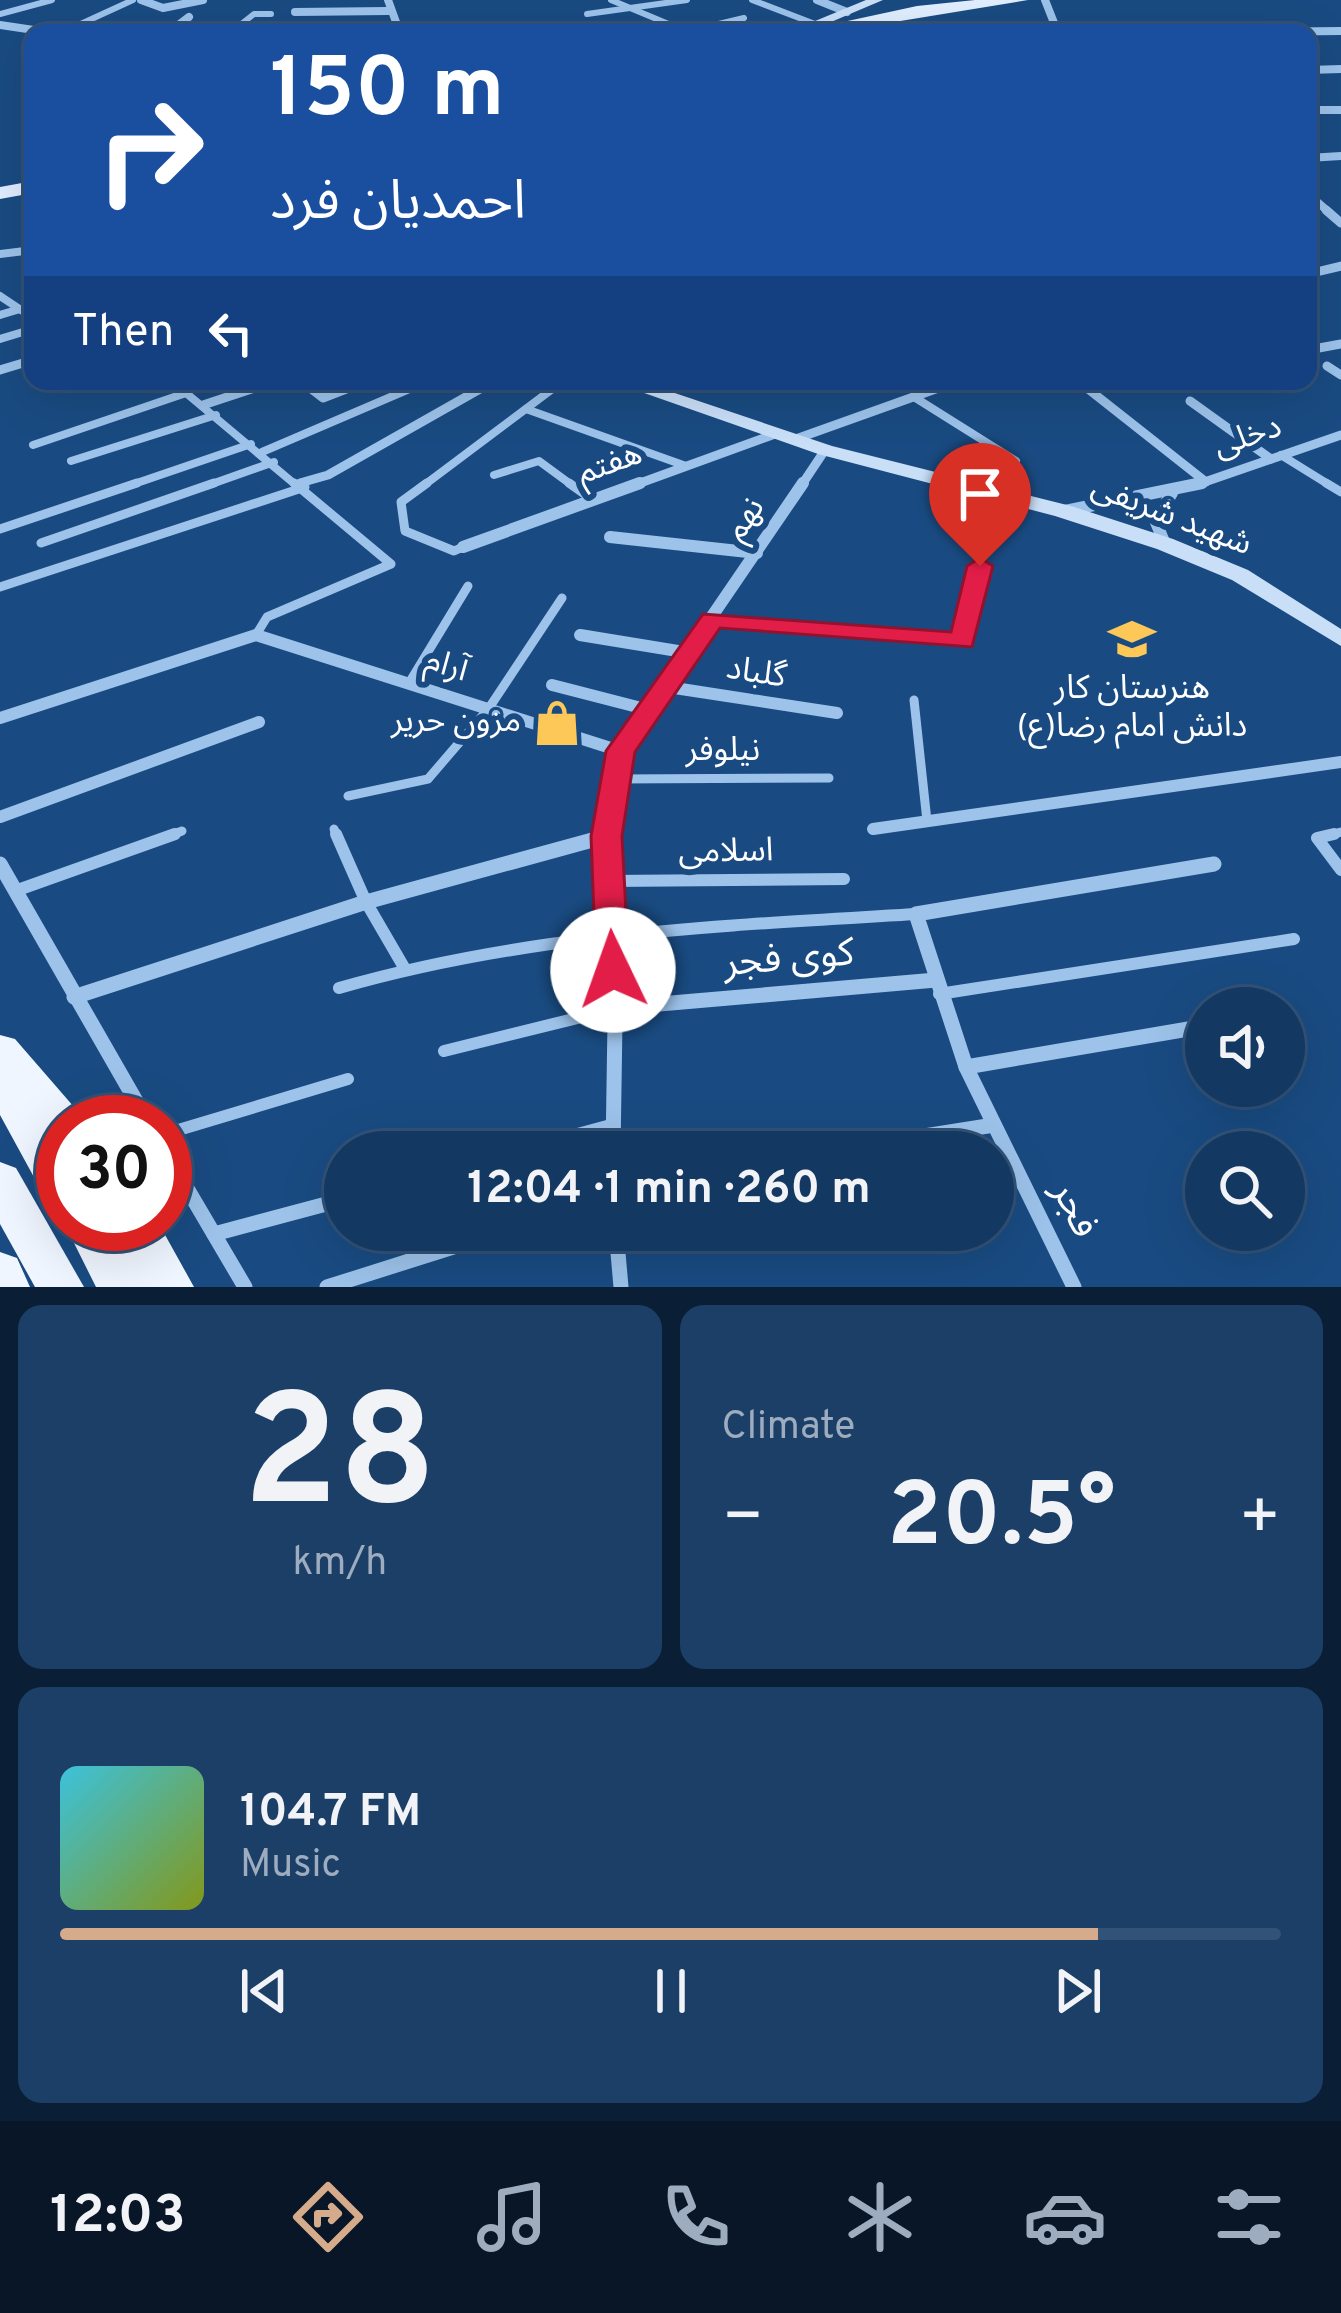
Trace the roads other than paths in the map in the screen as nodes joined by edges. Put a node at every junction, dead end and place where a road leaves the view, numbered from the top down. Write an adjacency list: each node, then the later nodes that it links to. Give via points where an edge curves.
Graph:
1 (52, 0): 16 (lane)
2 (137, 0): 3 (street, via 163,8); 21 (lane)
3 (202, 0)
4 (388, 0): 13 (street)
5 (611, 0): 12 (lane)
6 (686, 0): 12 (lane)
7 (752, 0): 27 (lane)
8 (817, 0): 11 (street)
9 (948, 0): 14 (main road)
10 (1020, 0): 14 (main road)
11 (868, 6): 14 (main road); 28 (main road); 29 (main road)
12 (634, 10): 18 (lane); 25 (lane)
13 (388, 11): 15 (street); 24 (street)
14 (917, 11)
15 (295, 12)
16 (0, 14)
17 (271, 14): 23 (lane)
18 (587, 14)
19 (189, 17): 22 (street)
20 (744, 18): 26 (lane)
21 (80, 24)
22 (180, 24)
23 (241, 24)
24 (395, 24)
25 (662, 24)
26 (720, 24)
27 (792, 24)
28 (818, 24)
29 (818, 24)
30 (1317, 201): 31 (street)
31 (1323, 206): 32 (street); 33 (street)
32 (1317, 207)
33 (1341, 223)
34 (0, 296): 35 (lane)
35 (20, 309): 36 (lane); 37 (lane)
36 (24, 312)
37 (0, 315)
38 (1328, 366): 39 (street)
39 (1341, 375)
40 (182, 390): 50 (street)
41 (249, 390): 53 (street)
42 (313, 390): 43 (street, via 323,398)
43 (344, 390)
44 (407, 390): 61 (lane)
45 (478, 390): 69 (street)
46 (551, 390): 54 (lane)
47 (646, 390): 57 (main road, شهید شریفی)
48 (925, 390): 51 (street, هفتم)
49 (1089, 390): 68 (street)
50 (186, 393): 53 (lane); 59 (lane)
51 (914, 397): 57 (street, هفتم); 64 (lane)
52 (1190, 401): 62 (street)
53 (203, 405): 55 (lane)
54 (526, 409): 66 (lane); 78 (lane, via 401,502 405,531 454,551)
55 (216, 415): 58 (lane); 63 (lane)
56 (1341, 435): 62 (street, دخلی)
57 (784, 437): 60 (main road, شهید شریفی); 66 (street, هفتم)
58 (251, 444): 61 (lane); 74 (lane)
59 (33, 445)
60 (825, 450): 73 (main road, شهید شریفی); 79 (street, نهم)
61 (262, 452): 65 (lane)
62 (1276, 457): 68 (street, دخلی); 70 (lane)
63 (71, 461)
64 (1016, 461)
65 (274, 462): 69 (lane); 76 (lane)
66 (686, 466): 72 (street, هفتم)
67 (494, 475): 72 (lane, via 538,461)
68 (1206, 482): 71 (street, دخلی)
69 (303, 485): 82 (lane); 85 (lane, via 391,564 267,617)
70 (1341, 492)
71 (1172, 494): 73 (street, دخلی); 77 (street, via 1155,520)
72 (593, 500): 78 (street, هفتم)
73 (1064, 511): 77 (main road, شهید شریفی)
74 (0, 529)
75 (610, 537): 79 (street)
76 (41, 543)
77 (1165, 544): 87 (main road, شهید شریفی, via 1240,575)
78 (463, 547)
79 (757, 553): 84 (street, نهم)
80 (980, 566): 84 (lane, via 963,641)
81 (469, 586): 89 (lane)
82 (0, 587)
83 (562, 598): 93 (lane)
84 (713, 620): 88 (street, نهم)
85 (256, 635): 89 (street, آرام); 96 (street)
86 (580, 635): 88 (street)
87 (1341, 639)
88 (690, 653): 91 (street, نهم)
89 (409, 683): 93 (street, آرام)
90 (552, 685): 94 (street)
91 (668, 687): 94 (street, نهم); 95 (street, گلباد)
92 (914, 700): 104 (lane)
93 (489, 708): 98 (street, آرام); 102 (lane, via 428,779)
94 (652, 711): 98 (street, نهم)
95 (837, 713)
96 (0, 718)
97 (259, 722): 103 (street)
98 (620, 751): 101 (street)
99 (1341, 762): 104 (street)
100 (829, 778): 101 (lane, نیلوفر)
101 (616, 779): 109 (street)
102 (348, 796)
103 (0, 817)
104 (927, 821): 106 (street)
105 (334, 829): 116 (lane)
106 (873, 829)
107 (182, 831): 115 (lane)
108 (1341, 832): 112 (lane, via 1317,838)
109 (607, 836): 114 (street); 116 (street)
110 (0, 864): 115 (street)
111 (1214, 864): 117 (street)
112 (1341, 870)
113 (844, 879): 114 (lane, اسلامی)
114 (608, 881): 118 (street)
115 (15, 891): 123 (street)
116 (366, 902): 120 (lane); 123 (street)
117 (916, 914): 118 (lane); 121 (street, فجر)
118 (611, 932): 120 (lane); 125 (street)
119 (1294, 939): 121 (lane)
120 (405, 969): 122 (lane)
121 (938, 987): 124 (street, کوی فجر); 129 (street, فجر)
122 (339, 988)
123 (74, 997): 133 (street)
124 (648, 1005)
125 (614, 1009): 127 (lane); 136 (street)
126 (1185, 1030): 129 (street)
127 (444, 1051)
128 (0, 1052): 132 (highway)
129 (966, 1067): 134 (street, فجر)
130 (0, 1075): 140 (highway)
131 (348, 1078): 135 (lane)
132 (40, 1095)
133 (132, 1095)
134 (994, 1125): 139 (street); 157 (street, فجر)
135 (192, 1126)
136 (613, 1126): 137 (street); 138 (street)
137 (595, 1131)
138 (613, 1131)
139 (956, 1131)
140 (36, 1140)
141 (0, 1181): 151 (highway)
142 (192, 1197): 144 (street)
143 (324, 1205): 144 (street)
144 (214, 1234): 154 (street)
145 (100, 1251): 152 (highway)
146 (150, 1251): 153 (highway)
147 (441, 1251): 155 (street)
148 (617, 1251): 156 (street)
149 (0, 1274): 150 (highway)
150 (6, 1287)
151 (60, 1287)
152 (121, 1287)
153 (170, 1287)
154 (245, 1287)
155 (328, 1287)
156 (620, 1287)
157 (1074, 1287)

